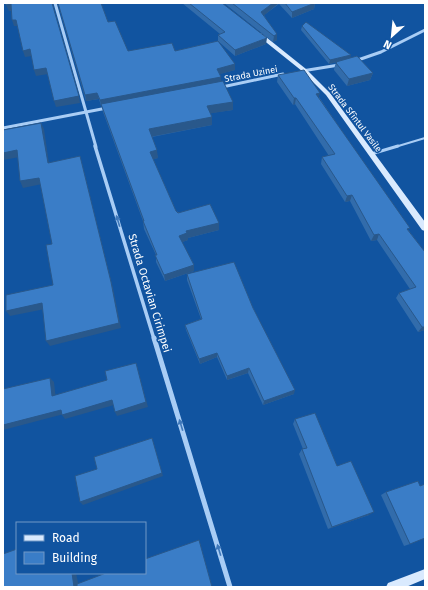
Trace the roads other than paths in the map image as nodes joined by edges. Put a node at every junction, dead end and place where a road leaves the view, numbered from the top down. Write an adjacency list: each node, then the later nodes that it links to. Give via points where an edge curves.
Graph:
1 (55, 3): 11 (street, Strada Octavian Cirimpei)
2 (255, 30): 6 (street, Strada Sfîntul Vasile)
3 (425, 30): 4 (street, via 381,52)
4 (351, 62)
5 (344, 64): 6 (street)
6 (304, 70): 7 (street); 14 (street, Strada Sfîntul Vasile, via 328,94)
7 (297, 72)
8 (289, 73): 9 (street, Strada Uzinei)
9 (215, 88)
10 (108, 108): 11 (street)
11 (85, 112): 12 (street); 17 (street, Strada Octavian Cirimpei, one-way to 11)
12 (3, 128)
13 (425, 138): 14 (lane)
14 (371, 154): 15 (street, Strada Sfîntul Vasile)
15 (425, 228)
16 (425, 574): 18 (street)
17 (230, 587)
18 (392, 587)

